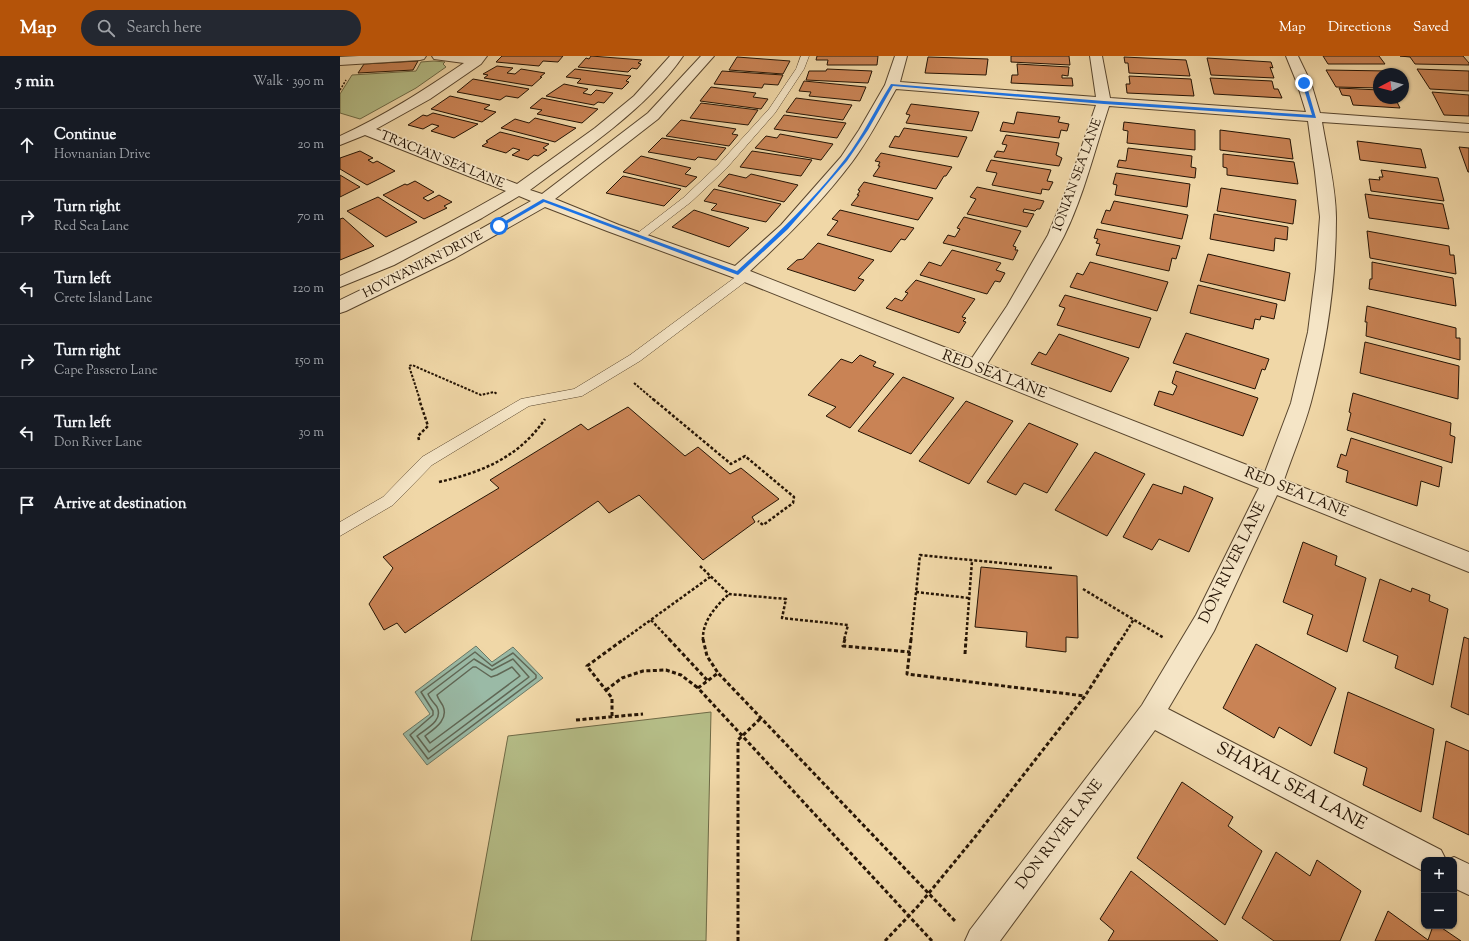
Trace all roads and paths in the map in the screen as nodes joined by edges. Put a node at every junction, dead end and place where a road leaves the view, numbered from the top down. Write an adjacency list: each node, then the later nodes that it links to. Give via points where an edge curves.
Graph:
1 (420, 56): 10 (street)
2 (438, 56): 9 (street)
3 (678, 56): 17 (street, HOVNANIAN DRIVE, via 639,99)
4 (708, 56): 18 (street, HOVNANIAN DRIVE, via 653,116)
5 (805, 56): 19 (lane, via 800,69 772,111 722,167 687,200)
6 (901, 56): 11 (street)
7 (1096, 56): 12 (street, IONIAN SEA LANE)
8 (1292, 56): 13 (street, DON RIVER LANE, via 1304,83)
9 (478, 58): 15 (street, via 425,96)
10 (340, 61)
11 (892, 85): 12 (street); 20 (street, via 846,160 787,228)
12 (1104, 102): 13 (street); 23 (street, IONIAN SEA LANE, via 1077,184 1056,235 1015,307)
13 (1314, 117): 14 (street); 27 (street, DON RIVER LANE, via 1328,217 1325,269 1317,332 1300,403)
14 (1469, 128)
15 (365, 130): 16 (street); 17 (street, TRACIAN SEA LANE)
16 (340, 141)
17 (519, 190): 18 (street, RED SEA LANE); 21 (street, HOVNANIAN DRIVE, via 388,261)
18 (543, 201): 19 (street, RED SEA LANE); 22 (street, HOVNANIAN DRIVE, via 449,254)
19 (639, 237): 20 (street, RED SEA LANE)
20 (741, 275): 23 (street, RED SEA LANE); 25 (lane, via 688,320 635,358 577,393)
21 (340, 282)
22 (340, 307)
23 (975, 368): 27 (street, RED SEA LANE)
24 (630, 380): 28 (path, via 731,464 745,456 794,497 793,503 763,525)
25 (521, 405): 26 (lane); 26 (path, via 546,417 540,428 506,457 464,477 435,483); 26 (path, via 494,392 481,395 412,365 408,366 428,426 418,436)
26 (427, 461): 29 (lane, via 388,501)
27 (1272, 484): 31 (street, RED SEA LANE); 50 (street, DON RIVER LANE, via 1204,622)
28 (758, 521)
29 (340, 530)
30 (972, 561): 33 (path); 36 (path, via 920,555); 38 (path)
31 (1469, 562)
32 (700, 566): 34 (path)
33 (1052, 568)
34 (710, 577): 37 (path); 40 (path)
35 (1083, 589): 39 (path)
36 (916, 592): 38 (path); 42 (path)
37 (729, 594): 42 (path, via 786,599 782,618 848,625 843,646); 44 (path, via 717,604 703,627 706,655)
38 (969, 598): 43 (path)
39 (1134, 619): 41 (path); 48 (path)
40 (651, 620): 45 (path); 47 (path, via 587,666)
41 (1165, 639)
42 (910, 652): 48 (path, via 907,674)
43 (965, 654)
44 (718, 672): 45 (path); 52 (path)
45 (707, 680): 46 (path)
46 (698, 688): 47 (path, via 681,675 666,670 643,671 622,678); 54 (path)
47 (606, 690): 51 (path, via 612,698)
48 (1085, 696): 58 (path)
49 (642, 714): 51 (path)
50 (1151, 714): 55 (street, SHAYAL SEA LANE); 64 (street, DON RIVER LANE)
51 (612, 716): 53 (path)
52 (760, 718): 54 (path); 58 (path)
53 (576, 720)
54 (741, 736): 59 (path); 61 (path, via 738,740)
55 (1425, 857)
56 (1457, 874): 57 (street)
57 (1469, 880)
58 (929, 893): 59 (path); 60 (path)
59 (909, 916): 62 (path); 63 (path)
60 (958, 924)
61 (738, 941)
62 (885, 941)
63 (932, 941)
64 (981, 941)

